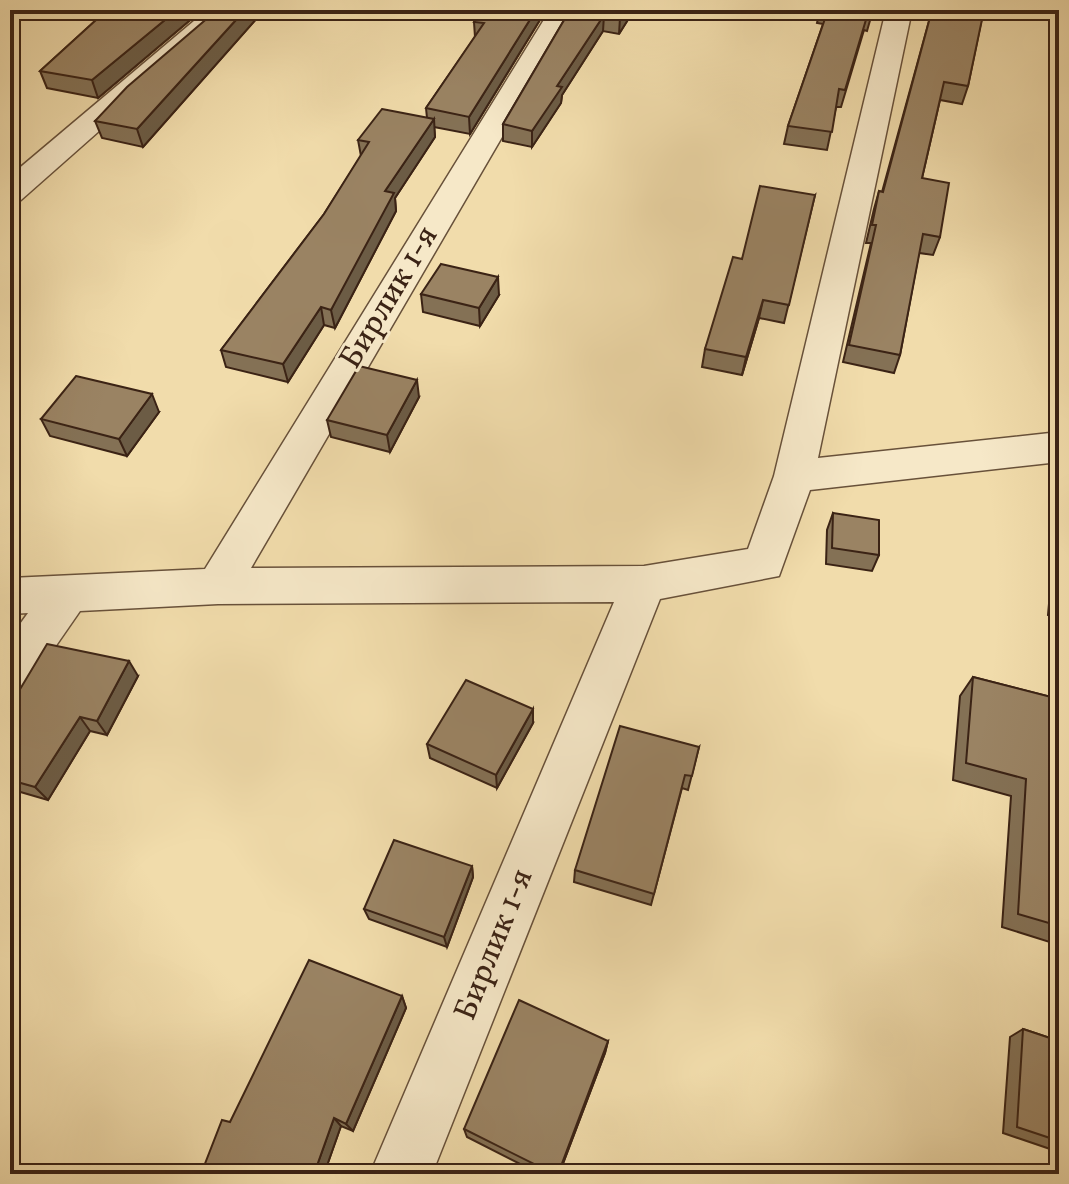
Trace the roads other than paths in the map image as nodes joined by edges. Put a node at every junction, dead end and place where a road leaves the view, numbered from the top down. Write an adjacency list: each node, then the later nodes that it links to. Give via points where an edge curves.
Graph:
1 (223, 10): 4 (street)
2 (563, 10): 8 (street, Бирлик 1-я)
3 (899, 10): 6 (street)
4 (10, 193)
5 (1059, 447): 6 (street)
6 (794, 476): 7 (street, via 764,564)
7 (644, 584): 8 (street); 12 (street, Бирлик 1-я)
8 (218, 586): 9 (street)
9 (68, 593): 10 (street); 11 (street)
10 (10, 596)
11 (10, 675)
12 (401, 1174)

